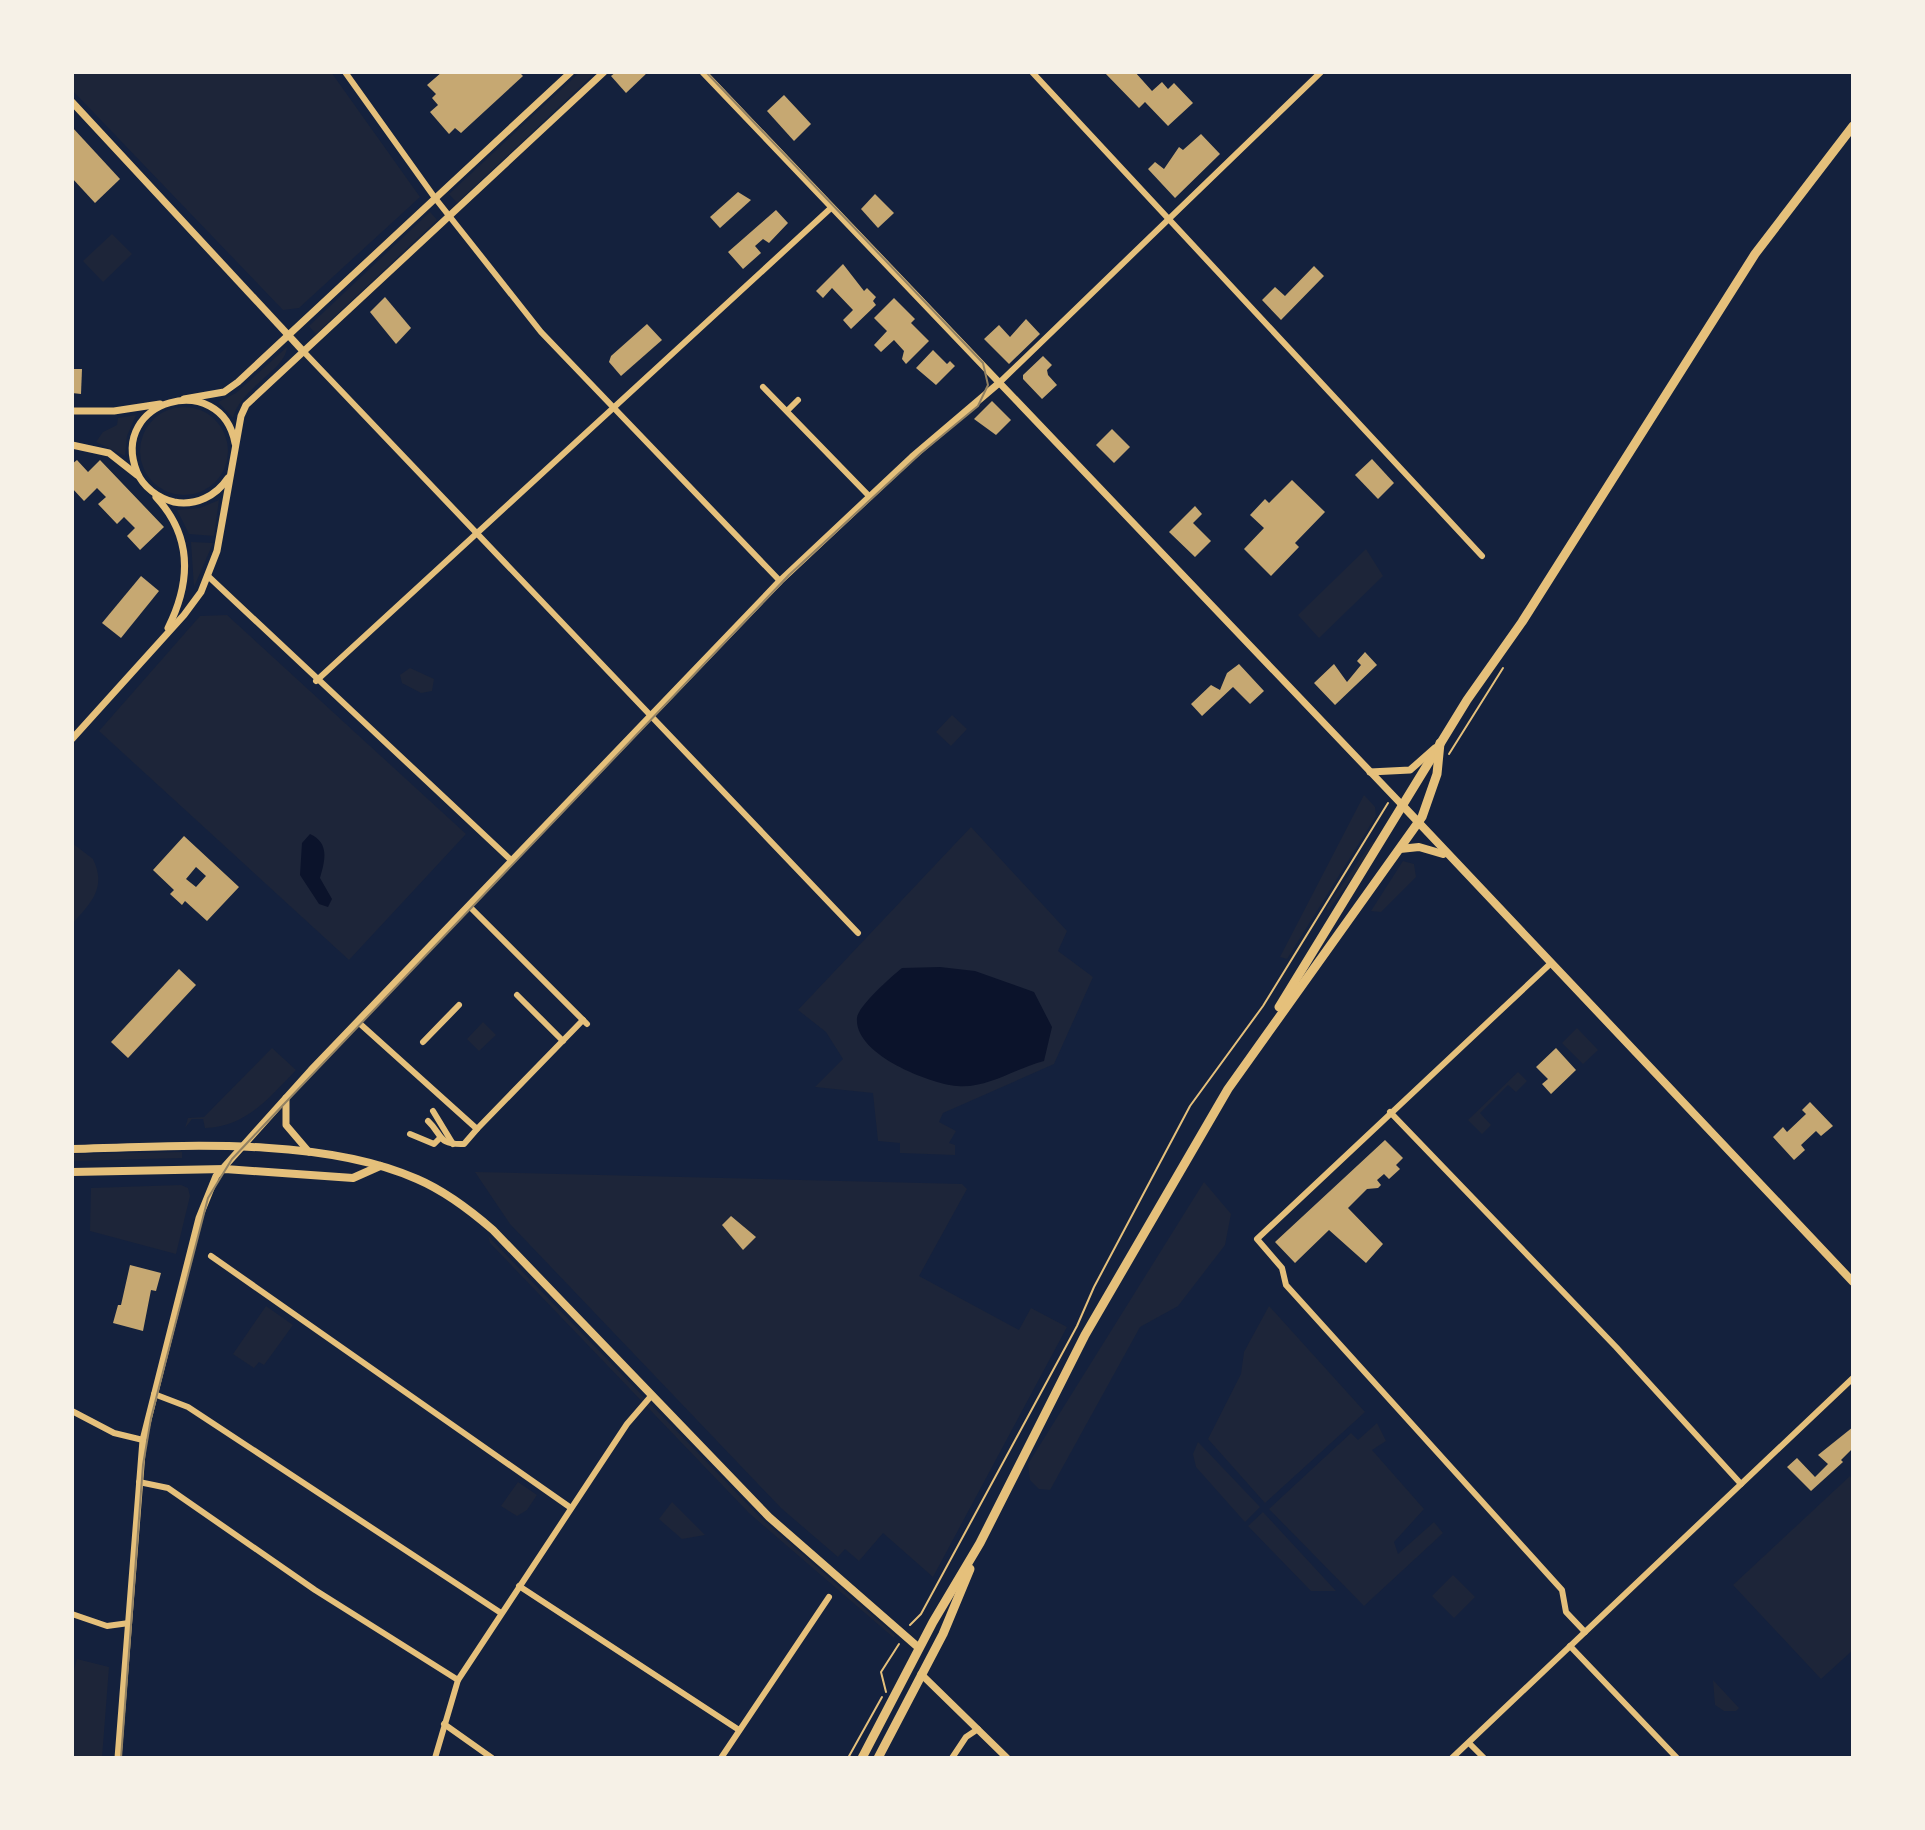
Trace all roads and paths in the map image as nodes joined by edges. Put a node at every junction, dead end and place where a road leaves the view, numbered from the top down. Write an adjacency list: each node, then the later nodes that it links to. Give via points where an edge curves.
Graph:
1 (345, 72): 9 (street)
2 (571, 72): 9 (street)
3 (604, 72): 11 (street)
4 (703, 72): 10 (street)
5 (1032, 72): 12 (street)
6 (1321, 72): 12 (street)
7 (72, 102): 13 (street)
8 (1853, 126): 37 (main road, via 1755,254)
9 (435, 198): 11 (street); 13 (street)
10 (832, 207): 15 (street); 20 (street)
11 (449, 217): 14 (street); 20 (street)
12 (1170, 219): 15 (street); 30 (street)
13 (288, 335): 14 (street); 17 (street, via 229,390)
14 (303, 351): 24 (street, via 246,405); 29 (street)
15 (999, 383): 28 (street); 38 (street)
16 (763, 387): 22 (street)
17 (184, 399): 19 (street); 24 (street, via 215,409 228,423)
18 (798, 400): 22 (street)
19 (166, 403): 21 (street); 26 (street, via 146,416 136,431 133,457)
20 (612, 410): 29 (street); 32 (street)
21 (72, 411)
22 (787, 411): 28 (street)
23 (72, 445): 26 (street, via 109,453)
24 (236, 445): 25 (street)
25 (231, 473): 27 (street, via 213,494 192,502 172,501); 31 (street)
26 (140, 480): 27 (street)
27 (149, 489): 33 (street, via 172,517 185,554 181,603)
28 (870, 497): 32 (street)
29 (477, 536): 34 (street); 35 (street)
30 (1482, 556)
31 (209, 577): 33 (street); 34 (street)
32 (780, 581): 35 (street)
33 (164, 635): 36 (street)
34 (316, 681): 44 (street)
35 (650, 717): 44 (street); 46 (street)
36 (72, 739)
37 (1440, 743): 38 (street, via 1410,770); 40 (main road); 41 (main road, via 1437,774)
38 (1370, 772): 40 (street)
39 (1385, 805): 84 (path, via 1263,1006 1186,1114 921,1614)
40 (1404, 807): 41 (main road); 52 (main road)
41 (1419, 822): 42 (main road); 43 (main road)
42 (1400, 849): 43 (main road, via 1419,847); 52 (main road)
43 (1447, 855): 47 (main road)
44 (512, 861): 45 (street)
45 (469, 906): 50 (street); 51 (street, via 585,1022)
46 (858, 933)
47 (1550, 964): 56 (street); 69 (main road)
48 (517, 995): 51 (street)
49 (459, 1005): 53 (street)
50 (358, 1022): 54 (street); 58 (street)
51 (563, 1041): 58 (street)
52 (1259, 1041): 78 (main road, via 1085,1335)
53 (423, 1042)
54 (286, 1097): 62 (street); 64 (street, via 287,1129)
55 (433, 1111): 61 (street)
56 (1390, 1112): 76 (street); 85 (street, via 1257,1239 1282,1268 1286,1285 1562,1590 1566,1612)
57 (428, 1121): 60 (street)
58 (477, 1129): 61 (street, via 464,1144)
59 (410, 1134): 60 (street, via 434,1144)
60 (440, 1138): 61 (street)
61 (453, 1144)
62 (238, 1148): 63 (main road); 64 (main road); 66 (street)
63 (72, 1149)
64 (310, 1154): 65 (main road)
65 (381, 1166): 66 (main road, via 353,1178); 72 (main road, via 418,1179 473,1214)
66 (221, 1169): 67 (main road); 71 (street, via 201,1210)
67 (72, 1172)
68 (211, 1256): 77 (street)
69 (1853, 1282)
70 (1853, 1378): 76 (street)
71 (154, 1394): 74 (street); 81 (street, via 188,1407)
72 (652, 1395): 77 (street); 88 (main road, via 769,1517)
73 (72, 1411): 74 (street, via 114,1433)
74 (143, 1440): 75 (street)
75 (139, 1482): 83 (street); 92 (street, via 168,1488)
76 (1741, 1484): 85 (street)
77 (571, 1508): 79 (street)
78 (980, 1543): 88 (main road); 89 (main road)
79 (519, 1586): 81 (street); 95 (street)
80 (829, 1597): 95 (street)
81 (501, 1613): 92 (street)
82 (72, 1614): 83 (street, via 107,1626)
83 (129, 1623): 97 (street)
84 (909, 1626)
85 (1585, 1632): 87 (street)
86 (899, 1643): 101 (path, via 881,1672 886,1692)
87 (1570, 1646): 96 (street); 108 (street)
88 (919, 1648): 89 (main road); 90 (main road)
89 (931, 1657): 91 (main road)
90 (909, 1665): 91 (main road); 102 (main road)
91 (921, 1674): 94 (street); 103 (main road)
92 (458, 1680): 93 (street)
93 (444, 1724): 98 (street); 99 (street)
94 (979, 1728): 104 (street); 105 (street)
95 (739, 1730): 100 (street)
96 (1469, 1743): 106 (street); 107 (street)
97 (118, 1758)
98 (435, 1758)
99 (492, 1758)
100 (721, 1758)
101 (848, 1758)
102 (862, 1758)
103 (878, 1758)
104 (952, 1758)
105 (1007, 1758)
106 (1452, 1758)
107 (1484, 1758)
108 (1677, 1758)

